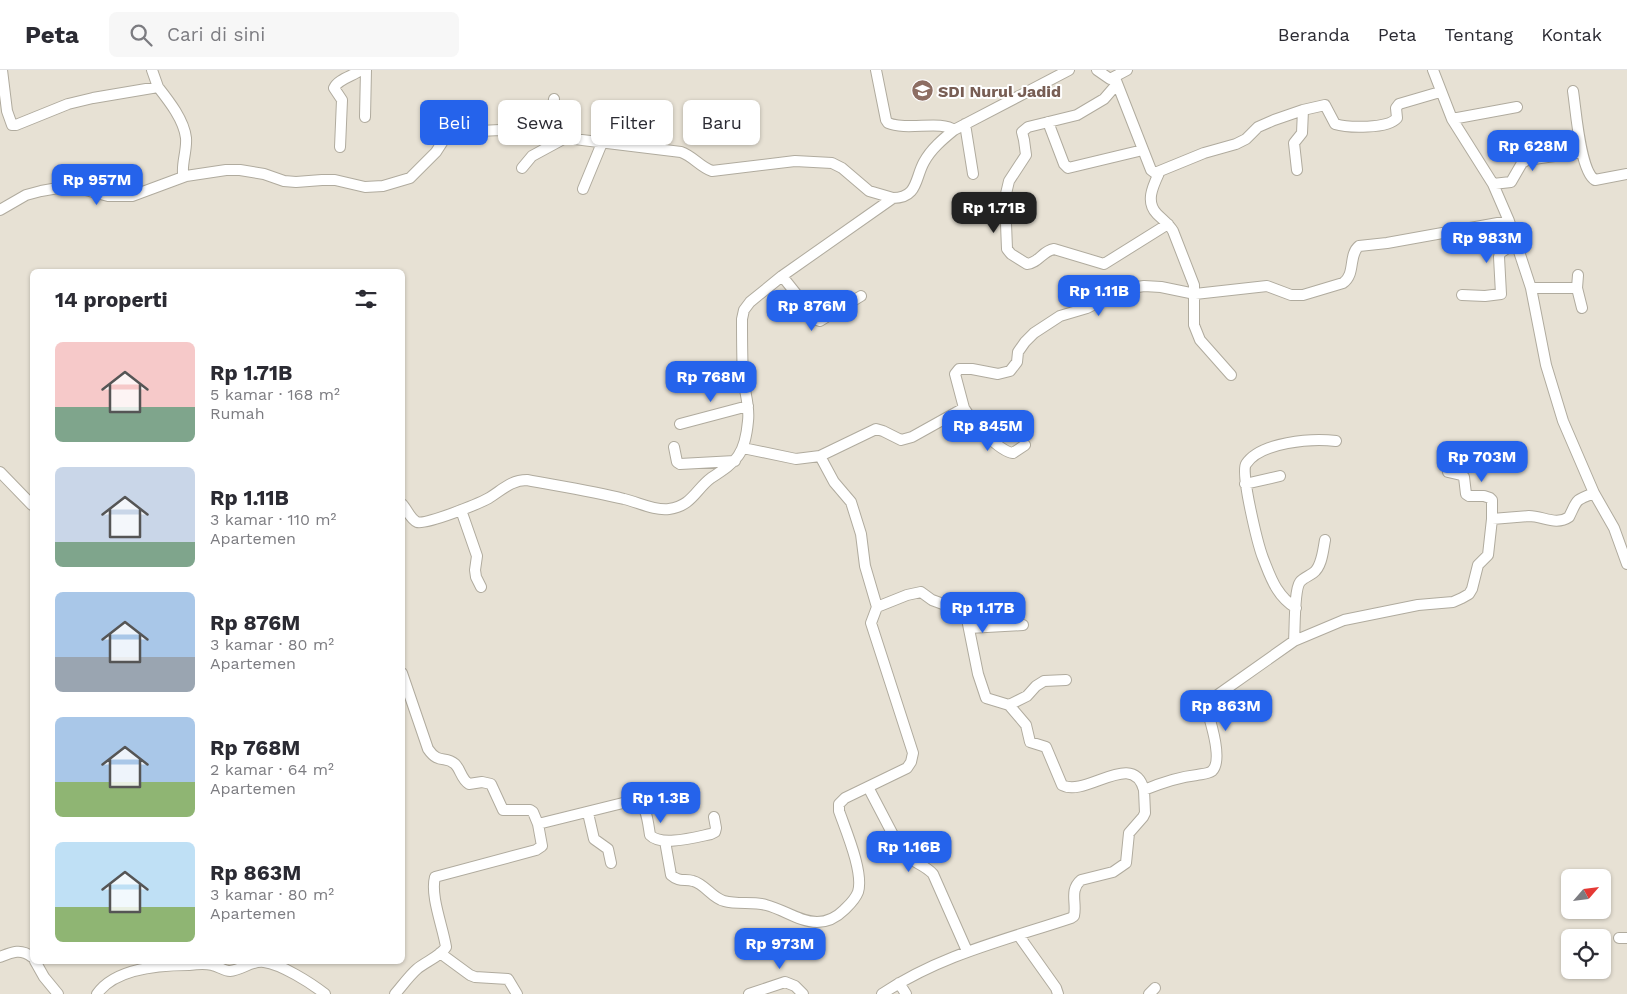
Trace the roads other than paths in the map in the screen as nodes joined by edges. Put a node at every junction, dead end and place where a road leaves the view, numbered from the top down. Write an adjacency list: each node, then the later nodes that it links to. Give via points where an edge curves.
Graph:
1 (2, 70): 11 (street, via 12,125 68,104)
2 (152, 70): 11 (street)
3 (361, 70): 25 (street, via 334,88 342,100)
4 (366, 70): 16 (street)
5 (876, 70): 21 (street, via 888,123 907,127 944,126)
6 (1069, 70): 19 (street)
7 (1096, 70): 10 (street)
8 (1127, 70): 10 (street)
9 (1432, 70): 13 (street)
10 (1116, 81): 18 (street, via 1104,98 1077,116); 26 (street)
11 (158, 87): 33 (street, via 184,132 182,164)
12 (1573, 91): 27 (street)
13 (1440, 92): 15 (street, via 1399,104 1396,108 1398,118 1390,123 1366,126 1335,124 1325,106); 17 (street)
14 (1517, 107): 17 (street)
15 (1303, 110): 29 (street, via 1302,133 1294,143); 30 (street, via 1260,126 1236,144 1186,160)
16 (365, 117)
17 (1452, 119): 34 (street)
18 (1048, 122): 26 (street, via 1068,168); 39 (street, via 1022,132 1026,155 1009,181 1005,198 1008,252 1027,264 1054,249 1104,264)
19 (965, 124): 21 (street); 31 (street)
20 (498, 130): 33 (street, via 450,135 410,178 383,186 364,187 335,180 284,181 233,170)
21 (954, 130): 36 (street, via 928,155 912,191)
22 (556, 145): 28 (street, via 532,156)
23 (601, 145): 35 (street)
24 (620, 145): 36 (street, via 681,152 712,171 795,161 832,163 869,191)
25 (340, 147)
26 (1143, 150): 30 (street, via 1151,170)
27 (1582, 152): 32 (street, via 1586,170 1592,179); 34 (street, via 1527,160 1511,182)
28 (522, 168)
29 (1297, 170)
30 (1159, 173): 39 (street, via 1152,189 1151,205)
31 (973, 174)
32 (1627, 174)
33 (186, 176): 37 (street, via 132,196 108,196 78,188 41,191 26,195)
34 (1493, 184): 38 (street)
35 (583, 189)
36 (893, 198): 42 (street)
37 (0, 210)
38 (1510, 221): 40 (street); 45 (street, via 1359,246 1354,251 1346,281 1303,295 1290,295 1267,286)
39 (1168, 224): 45 (street)
40 (1517, 242): 43 (street); 46 (street, via 1500,253 1501,294)
41 (1578, 275): 44 (street)
42 (782, 276): 47 (street, via 820,321); 50 (street, via 744,310 743,377)
43 (1532, 288): 44 (street); 63 (street, via 1554,394 1573,448)
44 (1577, 288): 48 (street)
45 (1196, 294): 49 (street, via 1194,325 1200,340); 51 (street, via 1161,287 1125,289 1087,308 1060,316 1025,342 1010,371 998,374 972,369 957,371 955,374)
46 (1462, 295)
47 (861, 296)
48 (1582, 308)
49 (1231, 375)
50 (748, 406): 52 (street); 56 (street)
51 (964, 408): 54 (street, via 976,426 1007,451 1014,453); 57 (street, via 912,437 901,440 876,429)
52 (680, 424)
53 (1336, 440): 62 (street, via 1322,439 1267,449 1246,463)
54 (1025, 445)
55 (674, 447): 58 (street, via 680,464)
56 (743, 448): 57 (street, via 792,459); 58 (street)
57 (820, 456): 71 (street, via 834,482 851,502)
58 (736, 461): 66 (street, via 707,481 694,497 668,509 518,480)
59 (0, 472): 64 (street)
60 (1448, 472): 67 (street, via 1464,477 1469,496 1484,496 1492,500)
61 (1280, 476): 62 (street)
62 (1245, 484): 72 (street, via 1263,559 1276,588)
63 (1594, 493): 67 (street, via 1578,500 1569,517 1562,520 1532,516); 69 (street, via 1614,528)
64 (30, 503)
65 (405, 508): 66 (street, via 413,520 423,523)
66 (461, 510): 70 (street, via 477,556 475,570)
67 (1492, 519): 75 (street, via 1488,555 1478,565 1472,589 1462,598 1350,618)
68 (1325, 540): 72 (street, via 1315,572 1298,584)
69 (1627, 564)
70 (481, 587)
71 (877, 607): 74 (street, via 921,592 932,600 962,611); 79 (street, via 871,619 873,630 913,752 907,768)
72 (1296, 608): 75 (street)
73 (1023, 624): 74 (street)
74 (969, 628): 78 (street, via 986,698)
75 (1294, 641): 80 (street, via 1209,701 1207,710 1216,746 1212,771 1180,777)
76 (1066, 680): 78 (street, via 1044,681 1027,696)
77 (405, 682): 83 (street, via 432,755 455,764 469,784 491,784 503,810 531,810)
78 (1009, 705): 80 (street, via 1026,725 1030,742 1046,747 1062,785 1076,787 1128,773 1142,783)
79 (868, 787): 84 (street, via 839,804 857,864 858,892 837,917 824,922 801,919 765,904 725,902 701,884 675,878 670,871); 87 (street, via 902,852 933,874)
80 (1144, 790): 86 (street, via 1145,813 1129,832 1124,865 1076,884 1073,889 1074,916)
81 (588, 813): 83 (street); 84 (street, via 638,800 644,806 650,835); 85 (street, via 594,838 608,849)
82 (714, 817): 84 (street, via 716,828 711,834)
83 (538, 824): 88 (street, via 540,849 435,877 438,913 446,945)
84 (665, 841)
85 (611, 863)
86 (1019, 936): 87 (street); 106 (street)
87 (967, 951): 96 (street)
88 (440, 953): 100 (street, via 415,971); 101 (street, via 475,977 508,979)
89 (30, 956): 90 (street, via 18,951)
90 (0, 957)
91 (37, 964): 97 (street)
92 (201, 964): 98 (street, via 148,967 108,982)
93 (201, 964): 94 (street, via 230,971)
94 (250, 964)
95 (269, 964): 99 (street)
96 (899, 983): 104 (street); 105 (street)
97 (58, 994)
98 (96, 994)
99 (325, 994)
100 (395, 994)
101 (517, 994)
102 (749, 994): 103 (street, via 785,982)
103 (803, 994)
104 (882, 994)
105 (906, 994)
106 (1058, 994)

